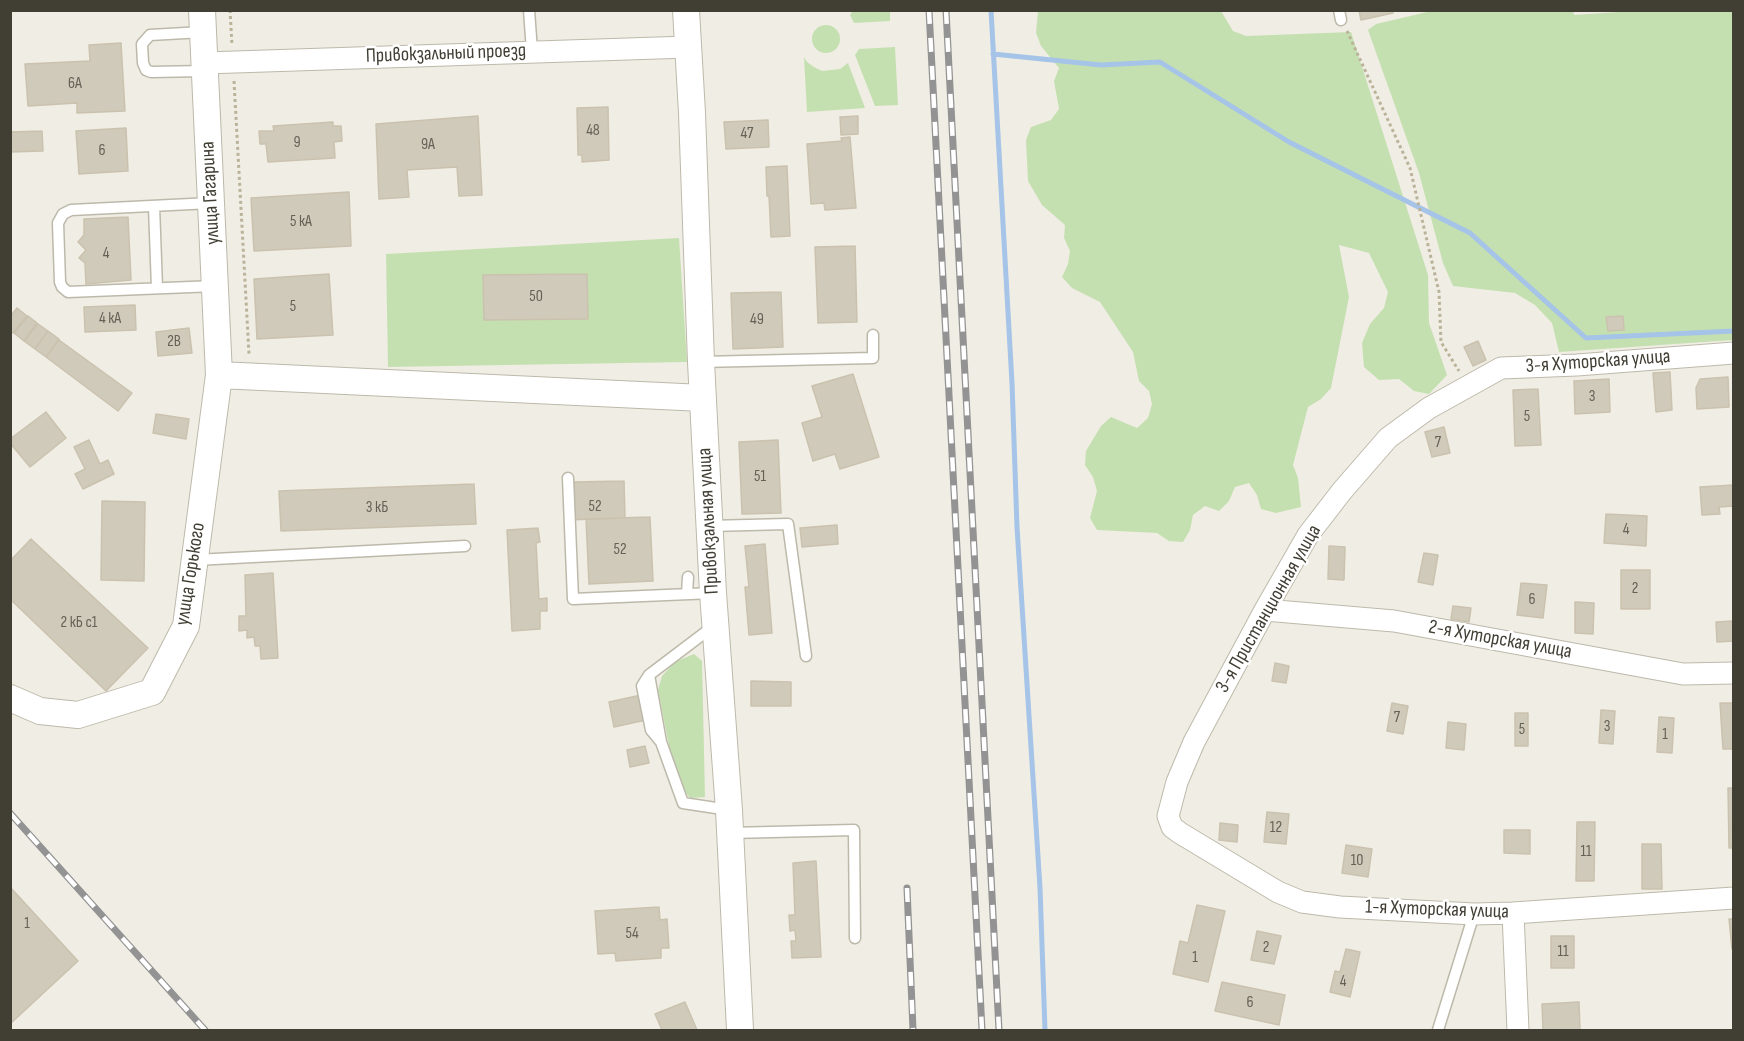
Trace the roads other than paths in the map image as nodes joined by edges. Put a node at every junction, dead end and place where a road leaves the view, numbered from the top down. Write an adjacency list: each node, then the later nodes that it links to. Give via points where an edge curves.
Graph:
1 (529, 10): 5 (lane)
2 (686, 10): 4 (street, Привокзальная улица)
3 (202, 21): 6 (street, улица Гагарина); 6 (lane, via 150,35 142,45 142,63 151,72)
4 (688, 47): 5 (street, Привокзальный проезд); 13 (street, Привокзальная улица)
5 (532, 51): 6 (street, Привокзальный проезд, via 233,62)
6 (205, 67): 7 (street, улица Гагарина)
7 (211, 203): 8 (lane); 9 (street, улица Гагарина)
8 (154, 206): 10 (lane); 10 (lane, via 70,210 63,214 58,224 60,282 68,292)
9 (215, 286): 10 (lane); 14 (street, улица Гагарина)
10 (157, 288)
11 (873, 335): 13 (lane, via 873,358)
12 (1734, 353): 15 (street, 3-я Хуторская улица, via 1502,368)
13 (701, 362): 16 (street, Привокзальная улица)
14 (219, 375): 16 (street); 20 (street, улица Горького)
15 (1468, 386): 24 (street, 3-я Пристанционная улица, via 1388,438 1308,535)
16 (703, 398): 18 (street, Привокзальная улица)
17 (568, 478): 23 (lane, via 573,598)
18 (709, 526): 22 (street, Привокзальная улица); 26 (lane, via 788,524)
19 (465, 546): 20 (lane)
20 (195, 560): 28 (street, улица Горького, via 186,626 152,692 78,715 40,711)
21 (688, 577): 23 (lane)
22 (712, 593): 23 (lane); 25 (street, Привокзальная улица)
23 (687, 594)
24 (1265, 610): 27 (street, 2-я Хуторская улица, via 1394,621 1683,674); 29 (street, 3-я Пристанционная улица, via 1194,742)
25 (715, 625): 30 (street, Привокзальная улица); 30 (lane, via 649,675 661,742 683,803)
26 (806, 656)
27 (1734, 673)
28 (10, 699)
29 (1168, 816): 33 (street, 1-я Хуторская улица, via 1172,827 1180,833 1278,892 1302,902)
30 (730, 821): 34 (lane, via 854,830); 35 (street, Привокзальная улица)
31 (1734, 898): 32 (street, 1-я Хуторская улица)
32 (1513, 913): 33 (street, 1-я Хуторская улица); 37 (street)
33 (1474, 914): 36 (lane)
34 (855, 938)
35 (740, 1030)
36 (1438, 1030)
37 (1518, 1030)

